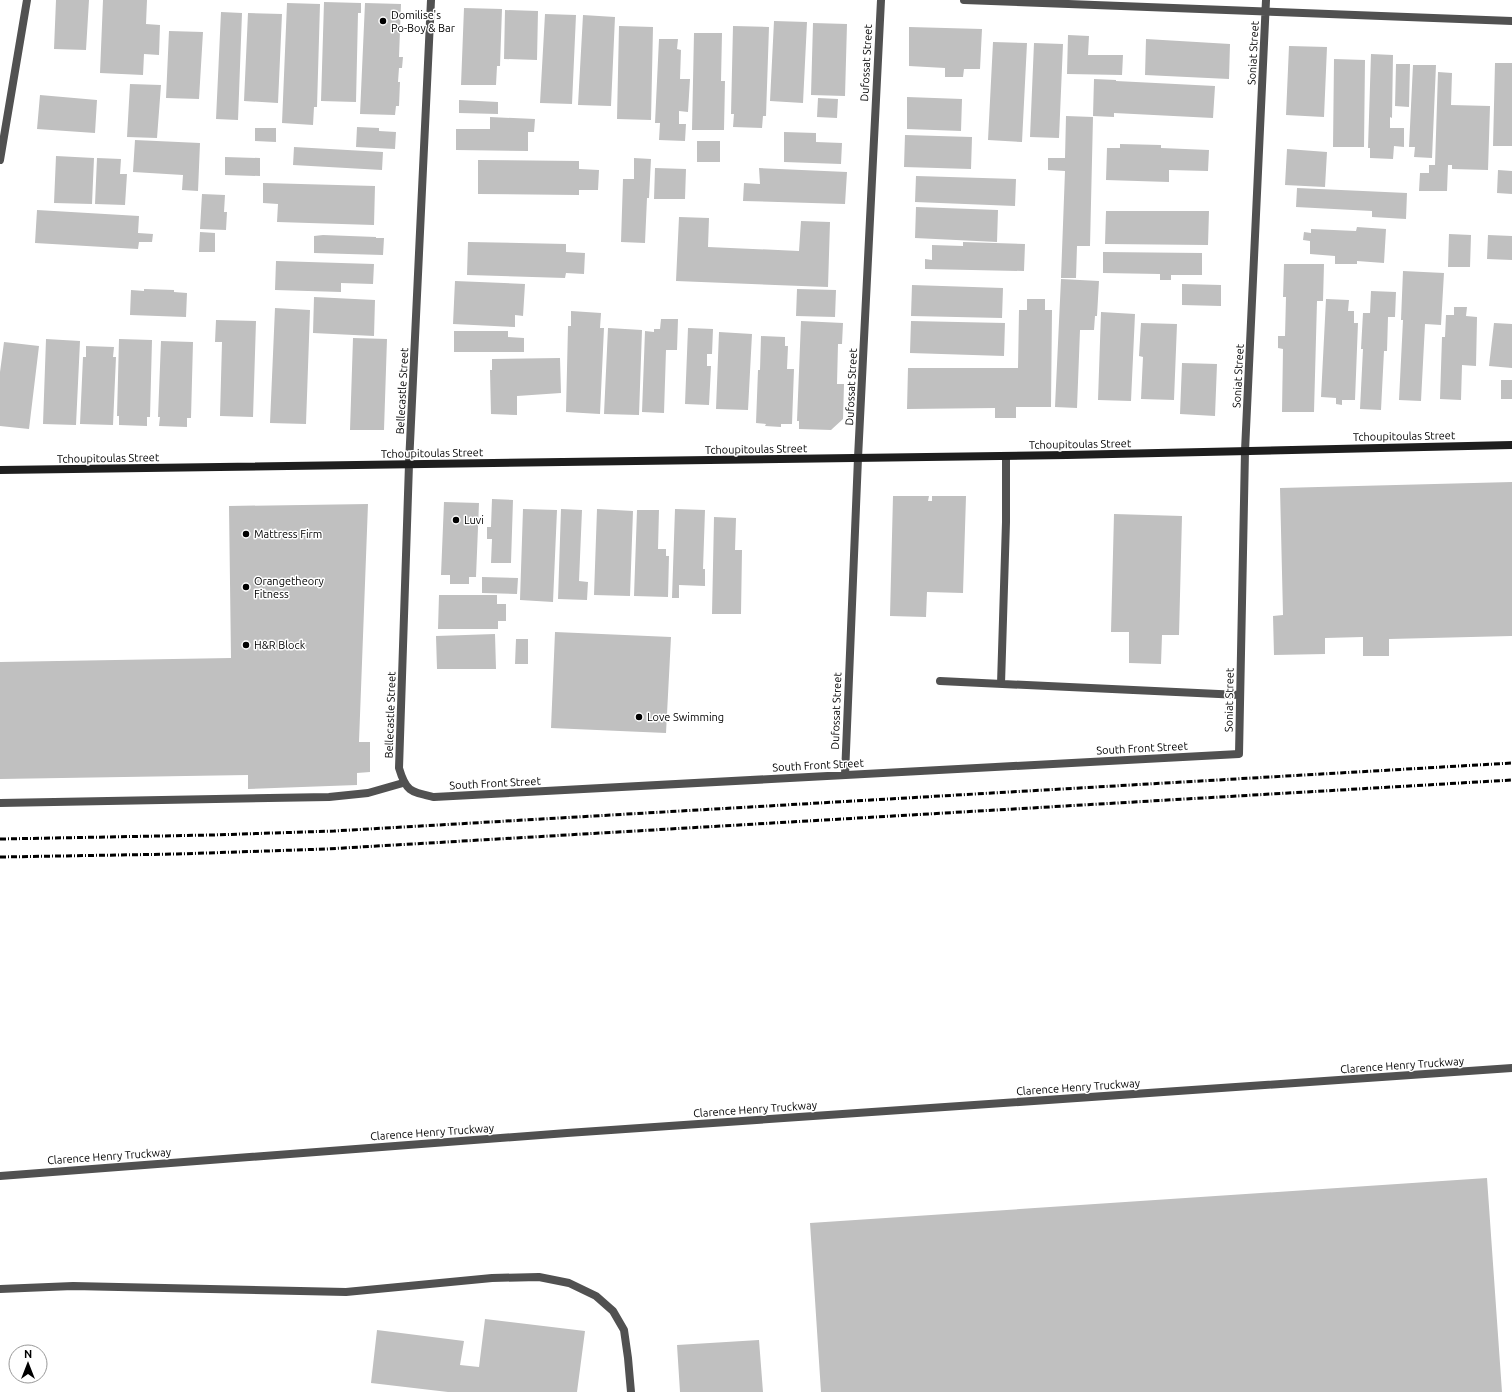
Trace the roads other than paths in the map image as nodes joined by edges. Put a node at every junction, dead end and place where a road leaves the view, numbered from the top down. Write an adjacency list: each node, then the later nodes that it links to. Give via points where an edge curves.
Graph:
1 (27, 0): 8 (street)
2 (431, 0): 13 (street, Bellecastle Street)
3 (881, 0): 12 (street, Dufossat Street)
4 (964, 0): 6 (street)
5 (1266, 0): 6 (street, Soniat Street)
6 (1266, 12): 7 (street); 10 (street, Soniat Street)
7 (1512, 21)
8 (0, 160)
9 (1512, 445): 10 (street, Tchoupitoulas Street)
10 (1245, 451): 11 (street, Tchoupitoulas Street); 17 (street, Soniat Street)
11 (1006, 456): 12 (street, Tchoupitoulas Street); 16 (street)
12 (858, 458): 13 (street, Tchoupitoulas Street); 19 (street, Dufossat Street)
13 (409, 464): 14 (street, Tchoupitoulas Street); 20 (street, Bellecastle Street, via 399,768)
14 (0, 470)
15 (940, 681): 16 (street)
16 (1001, 684): 17 (street)
17 (1240, 695): 18 (street, Soniat Street)
18 (1239, 754): 19 (street, South Front Street)
19 (845, 775): 20 (street, South Front Street, via 434,797 415,793)
20 (403, 783): 21 (street, via 368,793 329,797)
21 (0, 803)
22 (1512, 1068): 23 (street, Clarence Henry Truckway, via 559,1134)
23 (0, 1176)
24 (0, 1289): 25 (street, via 74,1286 346,1292 492,1278 539,1277 569,1283 596,1296 613,1311 624,1330)
25 (631, 1392)

